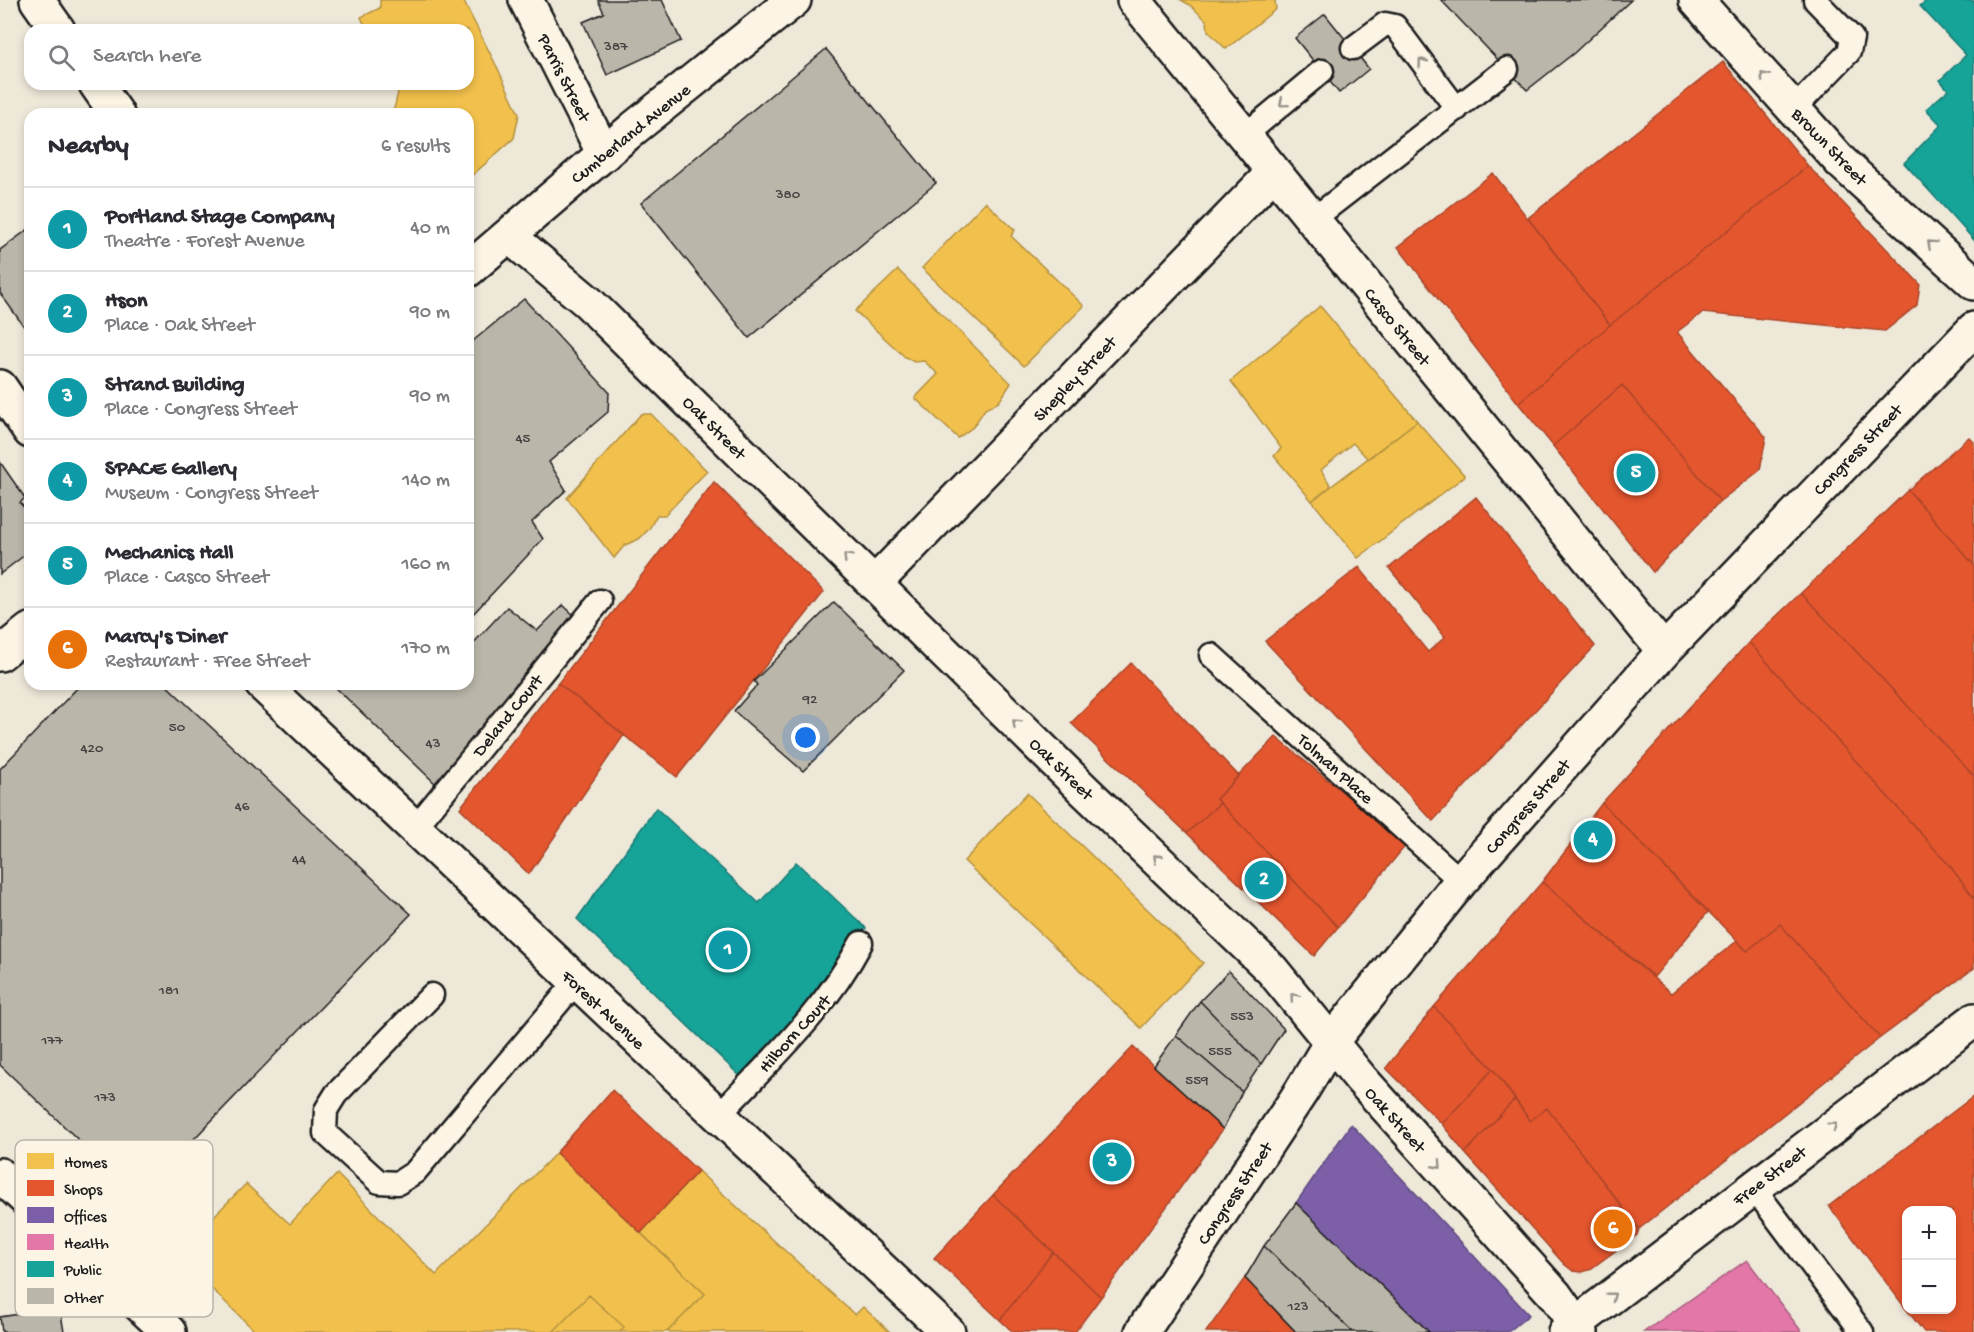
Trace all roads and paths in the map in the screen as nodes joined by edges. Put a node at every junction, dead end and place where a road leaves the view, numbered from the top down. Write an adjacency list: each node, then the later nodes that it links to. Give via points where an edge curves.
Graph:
1 (37, 0): 7 (street)
2 (526, 0): 16 (street, Parris Street)
3 (794, 0): 16 (street, Cumberland Avenue)
4 (1134, 0): 15 (street, Casco Street)
5 (1696, 0): 14 (street, Brown Street, one-way to 5)
6 (1815, 0): 14 (lane, via 1852,38 1849,52)
7 (54, 24)
8 (1353, 48): 13 (lane, one-way to 8, via 1395,26 1385,24)
9 (1507, 69): 13 (lane)
10 (1322, 71): 15 (lane, one-way to 15)
11 (100, 90): 12 (street)
12 (113, 108)
13 (1457, 109): 18 (lane)
14 (1794, 109): 21 (street, Brown Street, one-way to 14, via 1841,162)
15 (1245, 135): 17 (street, Casco Street)
16 (604, 154): 19 (street, Cumberland Avenue)
17 (1274, 172): 18 (street, Casco Street); 25 (street, Shepley Street)
18 (1312, 220): 28 (street, Casco Street)
19 (508, 236): 20 (street, Cumberland Avenue); 25 (street, Oak Street, one-way to 19, via 588,302)
20 (474, 265)
21 (1974, 283)
22 (1974, 329): 28 (street, Congress Street)
23 (0, 387): 24 (street)
24 (24, 422)
25 (874, 584): 38 (street, Oak Street, one-way to 25, via 1272,970)
26 (600, 600): 32 (lane, Deland Court)
27 (24, 635): 29 (street)
28 (1664, 651): 33 (street, Congress Street)
29 (0, 654)
30 (1211, 655): 33 (lane, Tolman Place)
31 (268, 690): 32 (street, Forest Avenue)
32 (414, 829): 35 (street, Forest Avenue)
33 (1461, 881): 38 (street, Congress Street)
34 (861, 943): 39 (lane, Hilborn Court, via 844,974 801,1030)
35 (576, 982): 36 (lane, via 415,1172 398,1183 379,1182 325,1133 326,1110 336,1094); 39 (street, Forest Avenue)
36 (432, 995)
37 (1974, 1020): 41 (street, Free Street, one-way to 37)
38 (1331, 1042): 44 (street, Oak Street, one-way to 44, via 1555,1294); 47 (street, Congress Street)
39 (717, 1116): 46 (street, Forest Avenue)
40 (0, 1175): 42 (street)
41 (1753, 1187): 44 (street, Free Street, one-way to 41); 48 (lane)
42 (15, 1189)
43 (153, 1317): 45 (street)
44 (1574, 1330)
45 (169, 1332)
46 (948, 1332)
47 (1142, 1332)
48 (1862, 1332)

